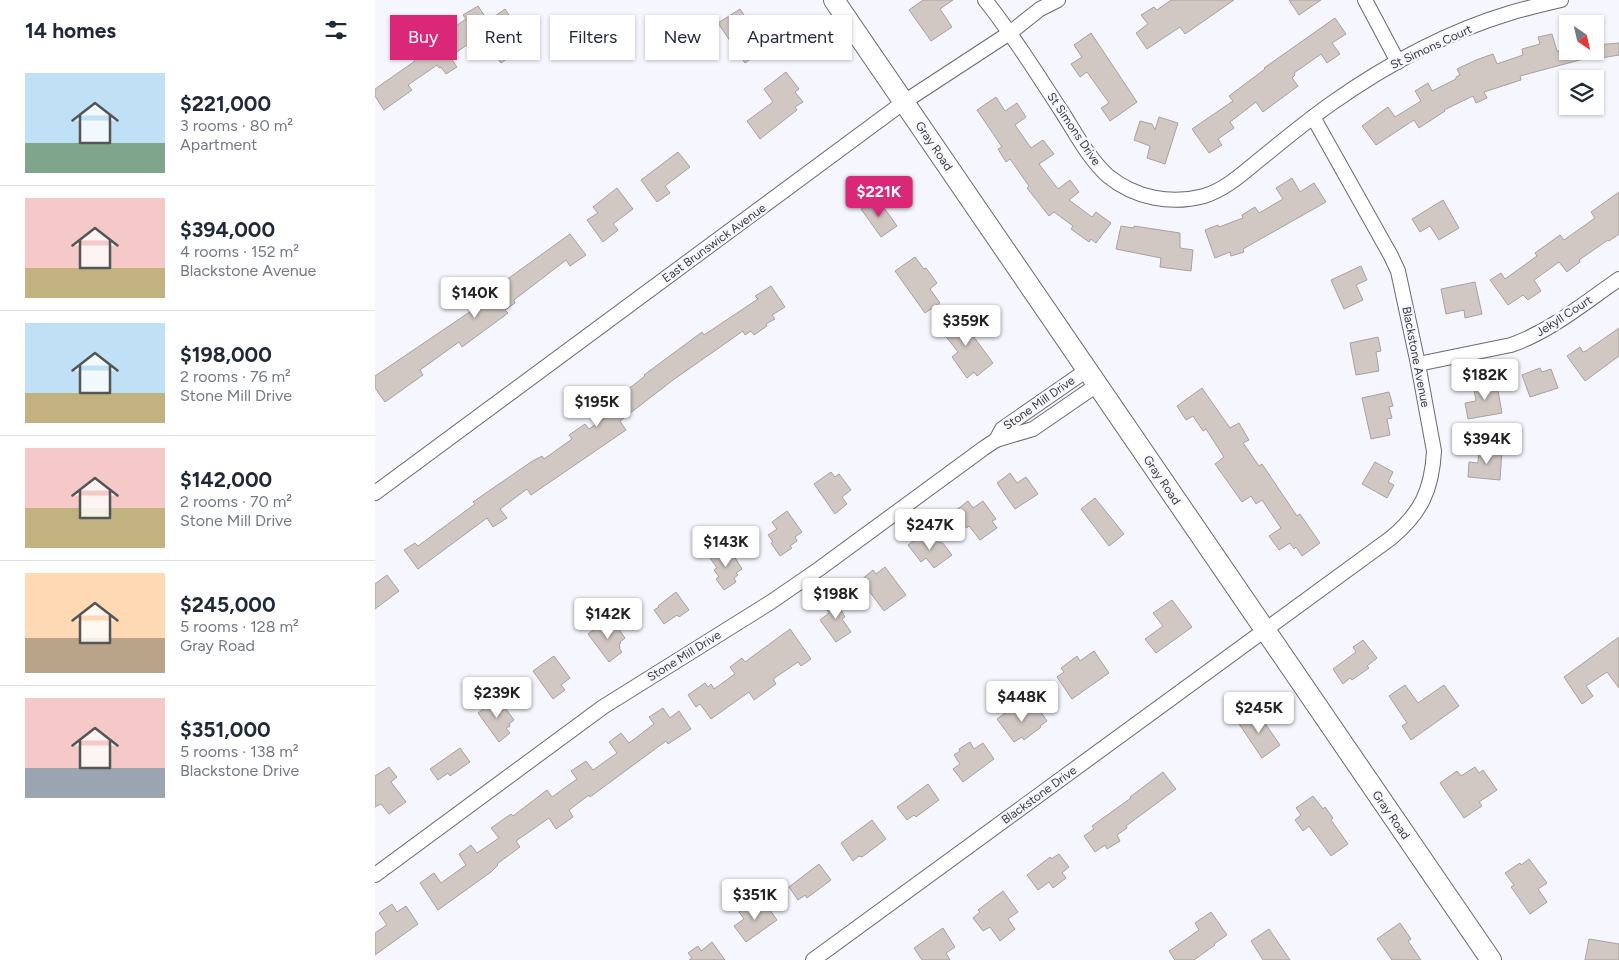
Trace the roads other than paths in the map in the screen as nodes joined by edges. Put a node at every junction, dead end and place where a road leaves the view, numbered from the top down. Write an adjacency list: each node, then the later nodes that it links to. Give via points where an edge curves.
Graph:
1 (834, 0): 8 (street, Gray Road)
2 (985, 0): 6 (street, St Simons Drive)
3 (1058, 0): 6 (street, East Brunswick Avenue, via 1040,9)
4 (1365, 0): 7 (street)
5 (1561, 0): 7 (street, St Simons Court, via 1509,13)
6 (1011, 32): 8 (street, East Brunswick Avenue); 9 (street, St Simons Drive, via 1099,167 1120,184 1152,198 1193,198 1231,183)
7 (1398, 62): 9 (street, St Simons Court)
8 (904, 102): 12 (street, Gray Road); 13 (street, East Brunswick Avenue)
9 (1313, 117): 11 (street, Blackstone Avenue, via 1398,271)
10 (1619, 279): 11 (street, Jekyll Court, via 1544,331 1525,340)
11 (1417, 364): 14 (street, Blackstone Avenue, via 1434,451 1433,471 1419,509 1391,538)
12 (1092, 377): 14 (street, Gray Road); 15 (street, Stone Mill Drive, via 1033,430 996,440 983,448 819,569 603,707)
13 (375, 493)
14 (1265, 631): 16 (street, Blackstone Drive); 17 (street, Gray Road)
15 (377, 870)
16 (813, 960)
17 (1490, 960)

